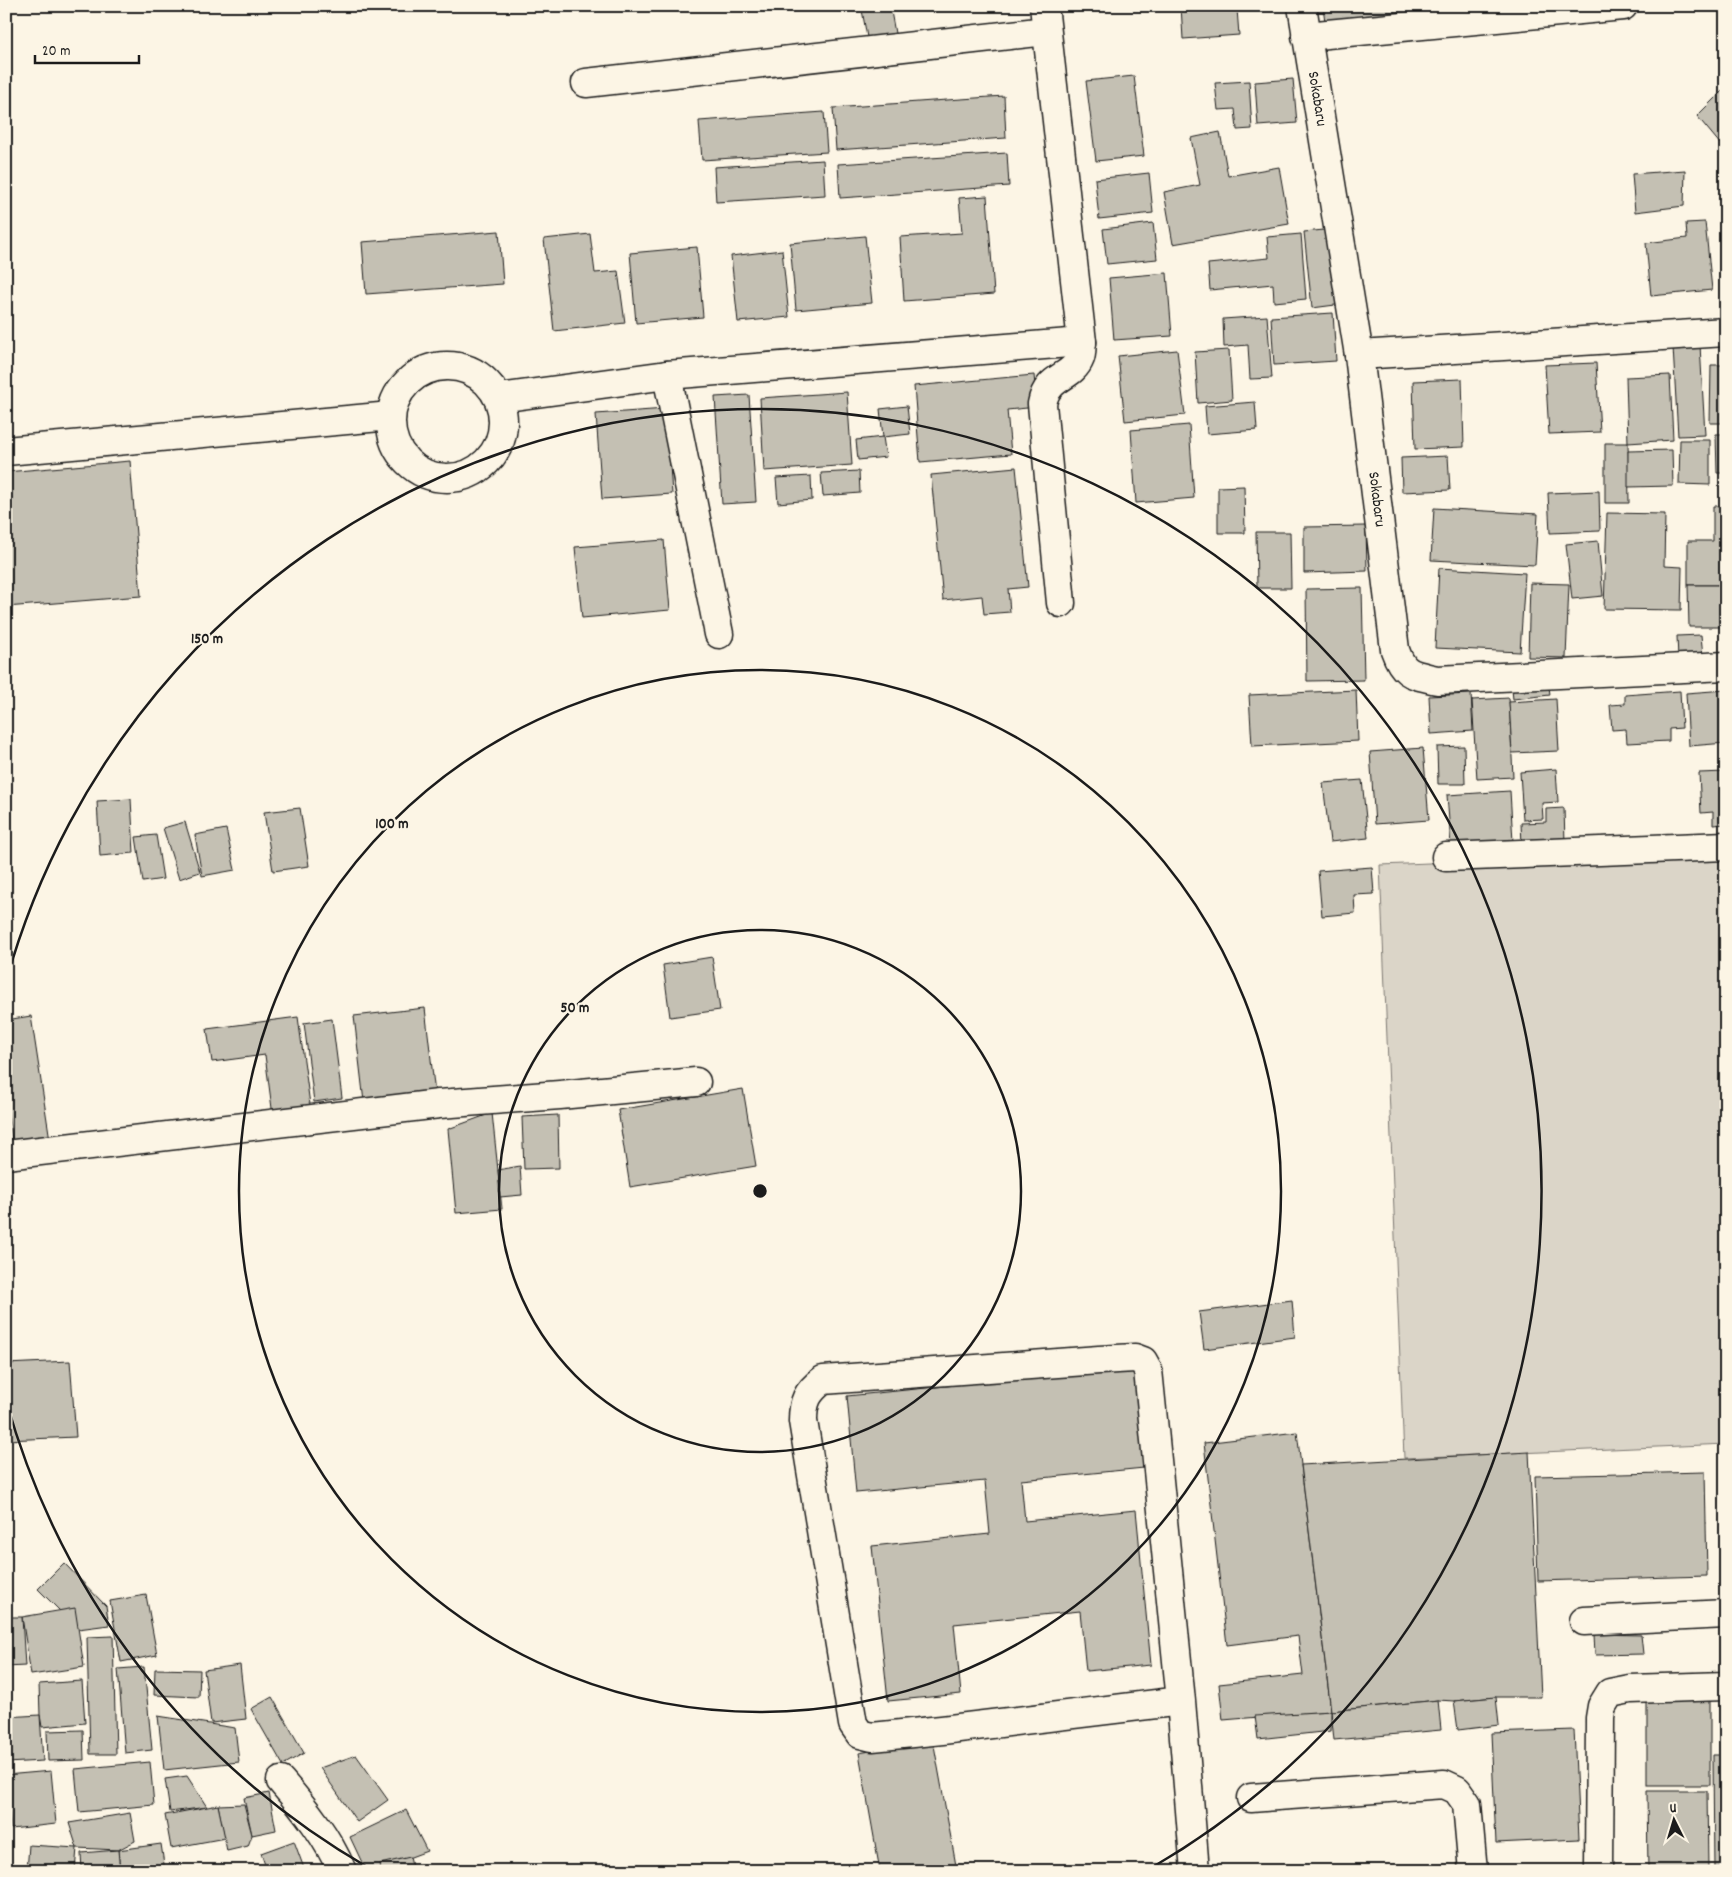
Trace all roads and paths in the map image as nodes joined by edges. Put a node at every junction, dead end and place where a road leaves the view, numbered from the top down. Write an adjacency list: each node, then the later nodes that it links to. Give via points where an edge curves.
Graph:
1 (1302, 6): 4 (street, Sokabaru)
2 (1623, 6): 4 (street)
3 (1045, 19): 5 (street); 7 (street)
4 (1306, 36): 8 (street, Sokabaru)
5 (586, 83)
6 (1726, 332): 8 (street)
7 (1082, 342): 9 (street); 13 (street, via 1080,359 1044,392 1042,404)
8 (1359, 355): 15 (street, Sokabaru, via 1395,650 1400,665 1411,674 1437,680)
9 (667, 374): 10 (street); 14 (street)
10 (499, 398): 11 (street, via 476,374 460,367 442,366 425,370 410,380 398,393); 11 (street, via 504,418 496,452 484,466 469,475 452,479 434,478 404,460 394,444)
11 (391, 416): 12 (street)
12 (6, 451)
13 (1061, 603)
14 (719, 634)
15 (1726, 666)
16 (1726, 846): 17 (street)
17 (1446, 857)
18 (696, 1082): 19 (street, via 439,1104)
19 (6, 1155)
20 (1726, 1614): 21 (street)
21 (1584, 1621)
22 (1726, 1686): 29 (street, via 1630,1690 1610,1694 1602,1706 1600,1718)
23 (1181, 1702): 23 (street, via 1148,1370 1143,1361 1135,1358 1099,1360 823,1380 807,1395 803,1421 854,1724 860,1734 872,1737); 27 (street)
24 (281, 1781): 26 (street, via 321,1831)
25 (1251, 1798): 28 (street, via 1444,1784 1457,1790 1467,1804)
26 (342, 1871)
27 (1195, 1871)
28 (1473, 1871)
29 (1599, 1871)

